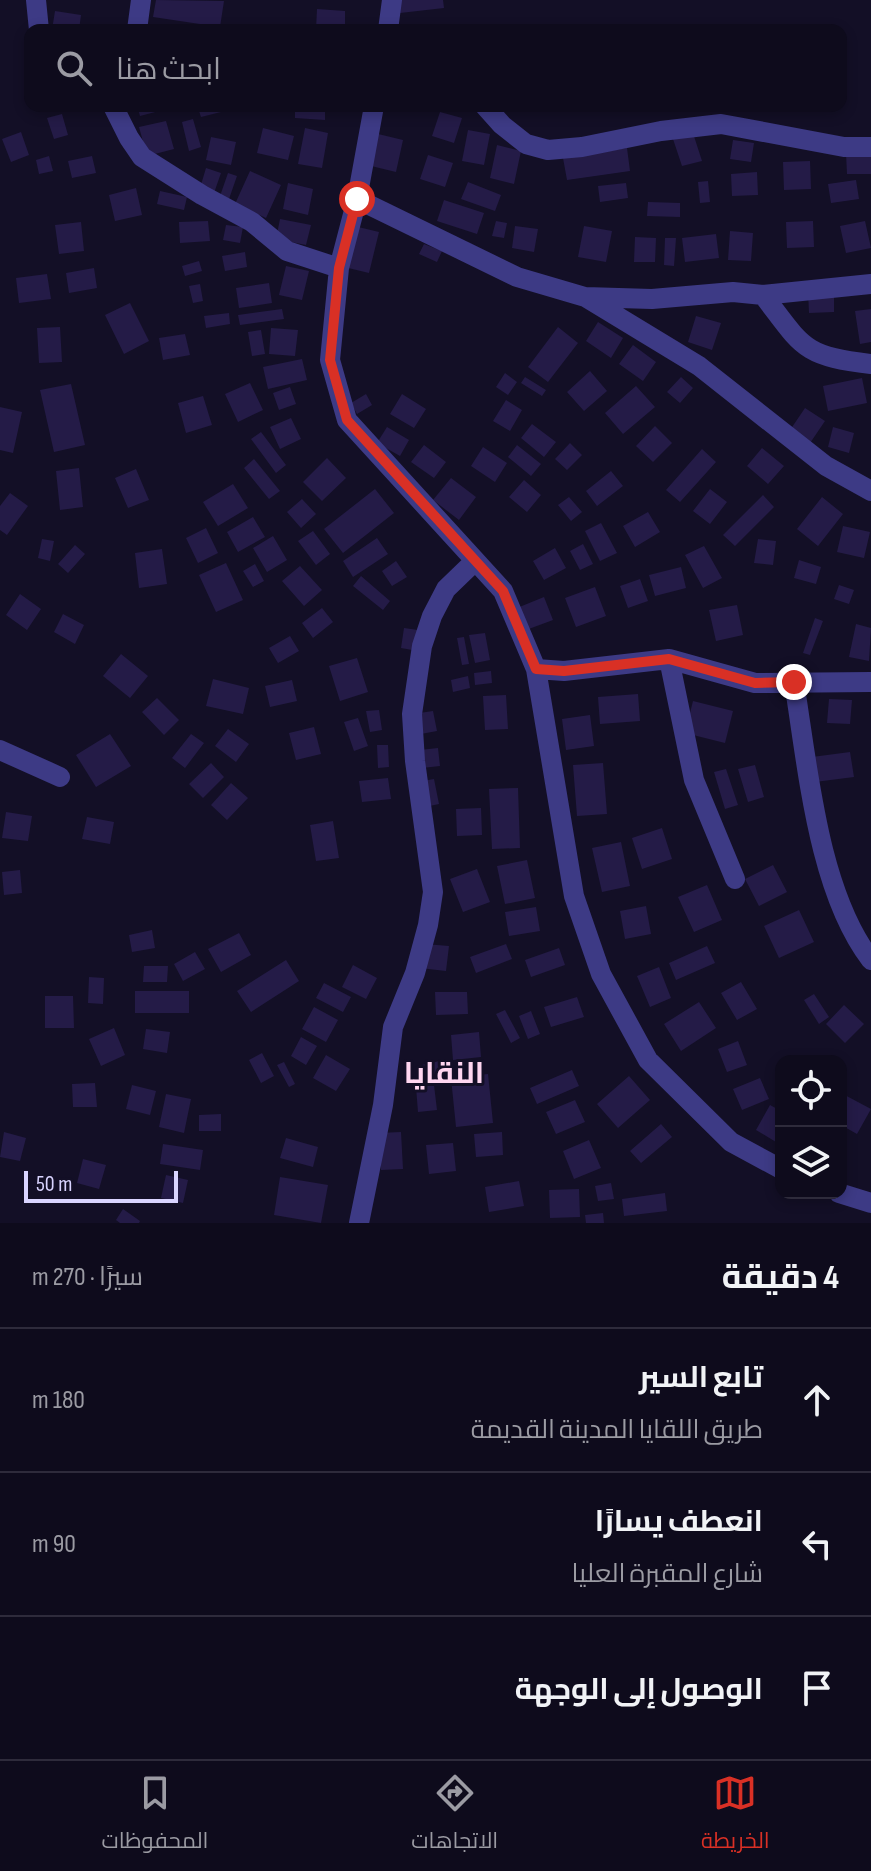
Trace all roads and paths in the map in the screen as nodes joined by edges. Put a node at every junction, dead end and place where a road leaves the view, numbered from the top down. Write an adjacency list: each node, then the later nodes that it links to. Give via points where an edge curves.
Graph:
1 (36, 0): 4 (street)
2 (141, 0): 5 (street)
3 (392, 0): 6 (street)
4 (38, 24)
5 (138, 24)
6 (394, 24)
7 (116, 112): 12 (street, via 142,157 252,222 287,251)
8 (373, 112): 11 (street)
9 (490, 112): 10 (street, via 526,144 548,150 721,124 844,147)
10 (871, 147)
11 (357, 199): 12 (street); 15 (street, via 517,277)
12 (339, 268): 18 (street, via 330,360 347,420)
13 (871, 284): 14 (street)
14 (763, 295): 15 (street); 16 (street, via 801,344 834,360)
15 (585, 297): 17 (street, via 699,366 826,466)
16 (871, 364)
17 (871, 491)
18 (475, 561): 20 (street, via 503,591); 30 (street, via 446,589 422,646 412,714 433,892 415,973 393,1027)
19 (669, 659): 20 (street, via 564,671); 21 (street, via 755,683); 25 (street, via 694,780)
20 (536, 669): 27 (street, via 574,896 601,974 648,1060 731,1142)
21 (794, 682): 22 (street); 26 (street, via 822,849 855,939)
22 (871, 682)
23 (0, 750): 24 (street)
24 (60, 777)
25 (735, 879)
26 (871, 960)
27 (775, 1166)
28 (847, 1196): 29 (street)
29 (871, 1203)
30 (359, 1223)

